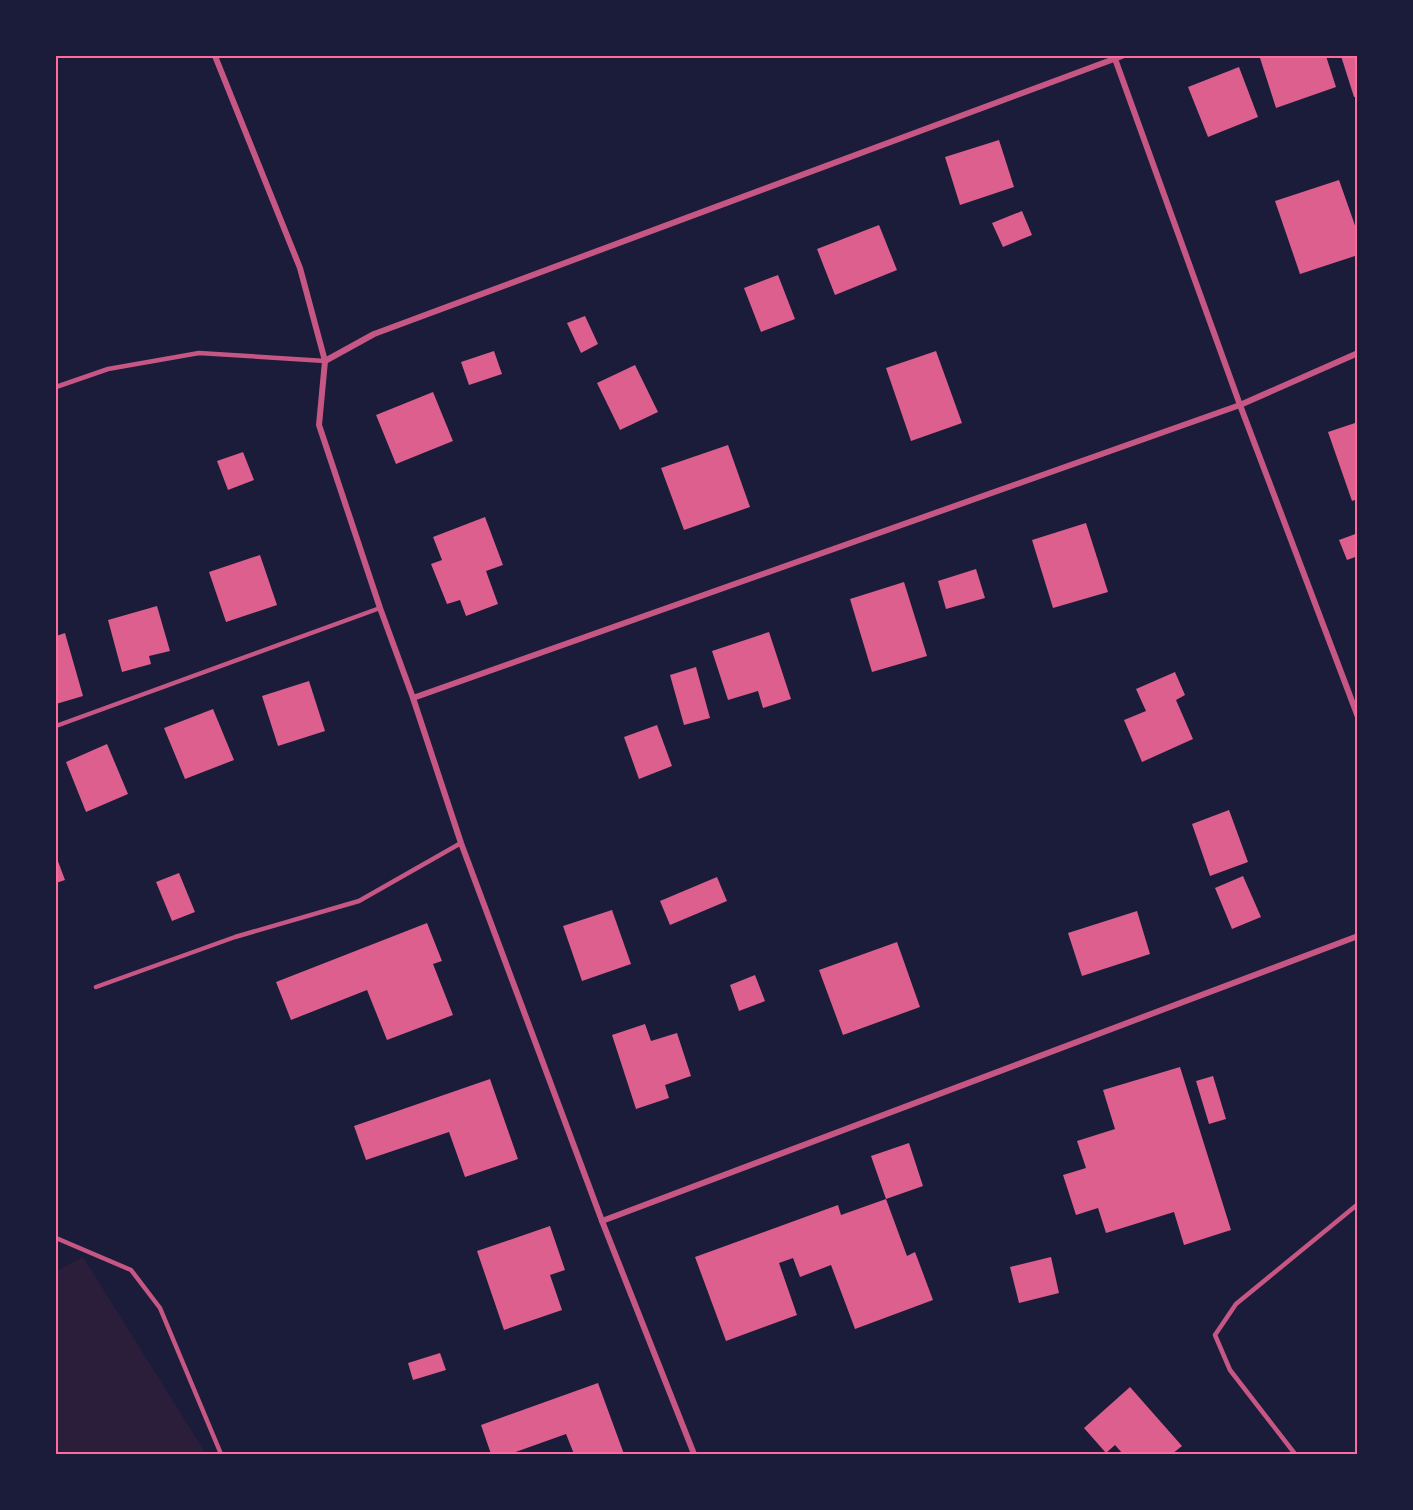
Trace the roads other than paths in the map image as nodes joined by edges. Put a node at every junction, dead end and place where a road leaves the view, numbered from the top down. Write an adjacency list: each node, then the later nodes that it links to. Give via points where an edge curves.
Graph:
1 (216, 56): 4 (street, via 300,268)
2 (1117, 56): 4 (street, via 374,334); 6 (street)
3 (1358, 353): 6 (street)
4 (325, 361): 5 (lane, via 199,353 108,369); 7 (street, via 319,425)
5 (56, 387)
6 (1240, 405): 8 (street); 9 (street)
7 (380, 608): 8 (street); 10 (lane)
8 (413, 698): 11 (street)
9 (1358, 717)
10 (56, 726)
11 (461, 843): 13 (lane, via 359,901 235,937); 15 (street)
12 (1358, 936): 15 (street)
13 (96, 987)
14 (1358, 1204): 19 (lane, via 1236,1304 1215,1335 1230,1370)
15 (602, 1221): 18 (street)
16 (56, 1238): 17 (lane, via 130,1270 160,1308)
17 (221, 1455)
18 (694, 1455)
19 (1295, 1455)

